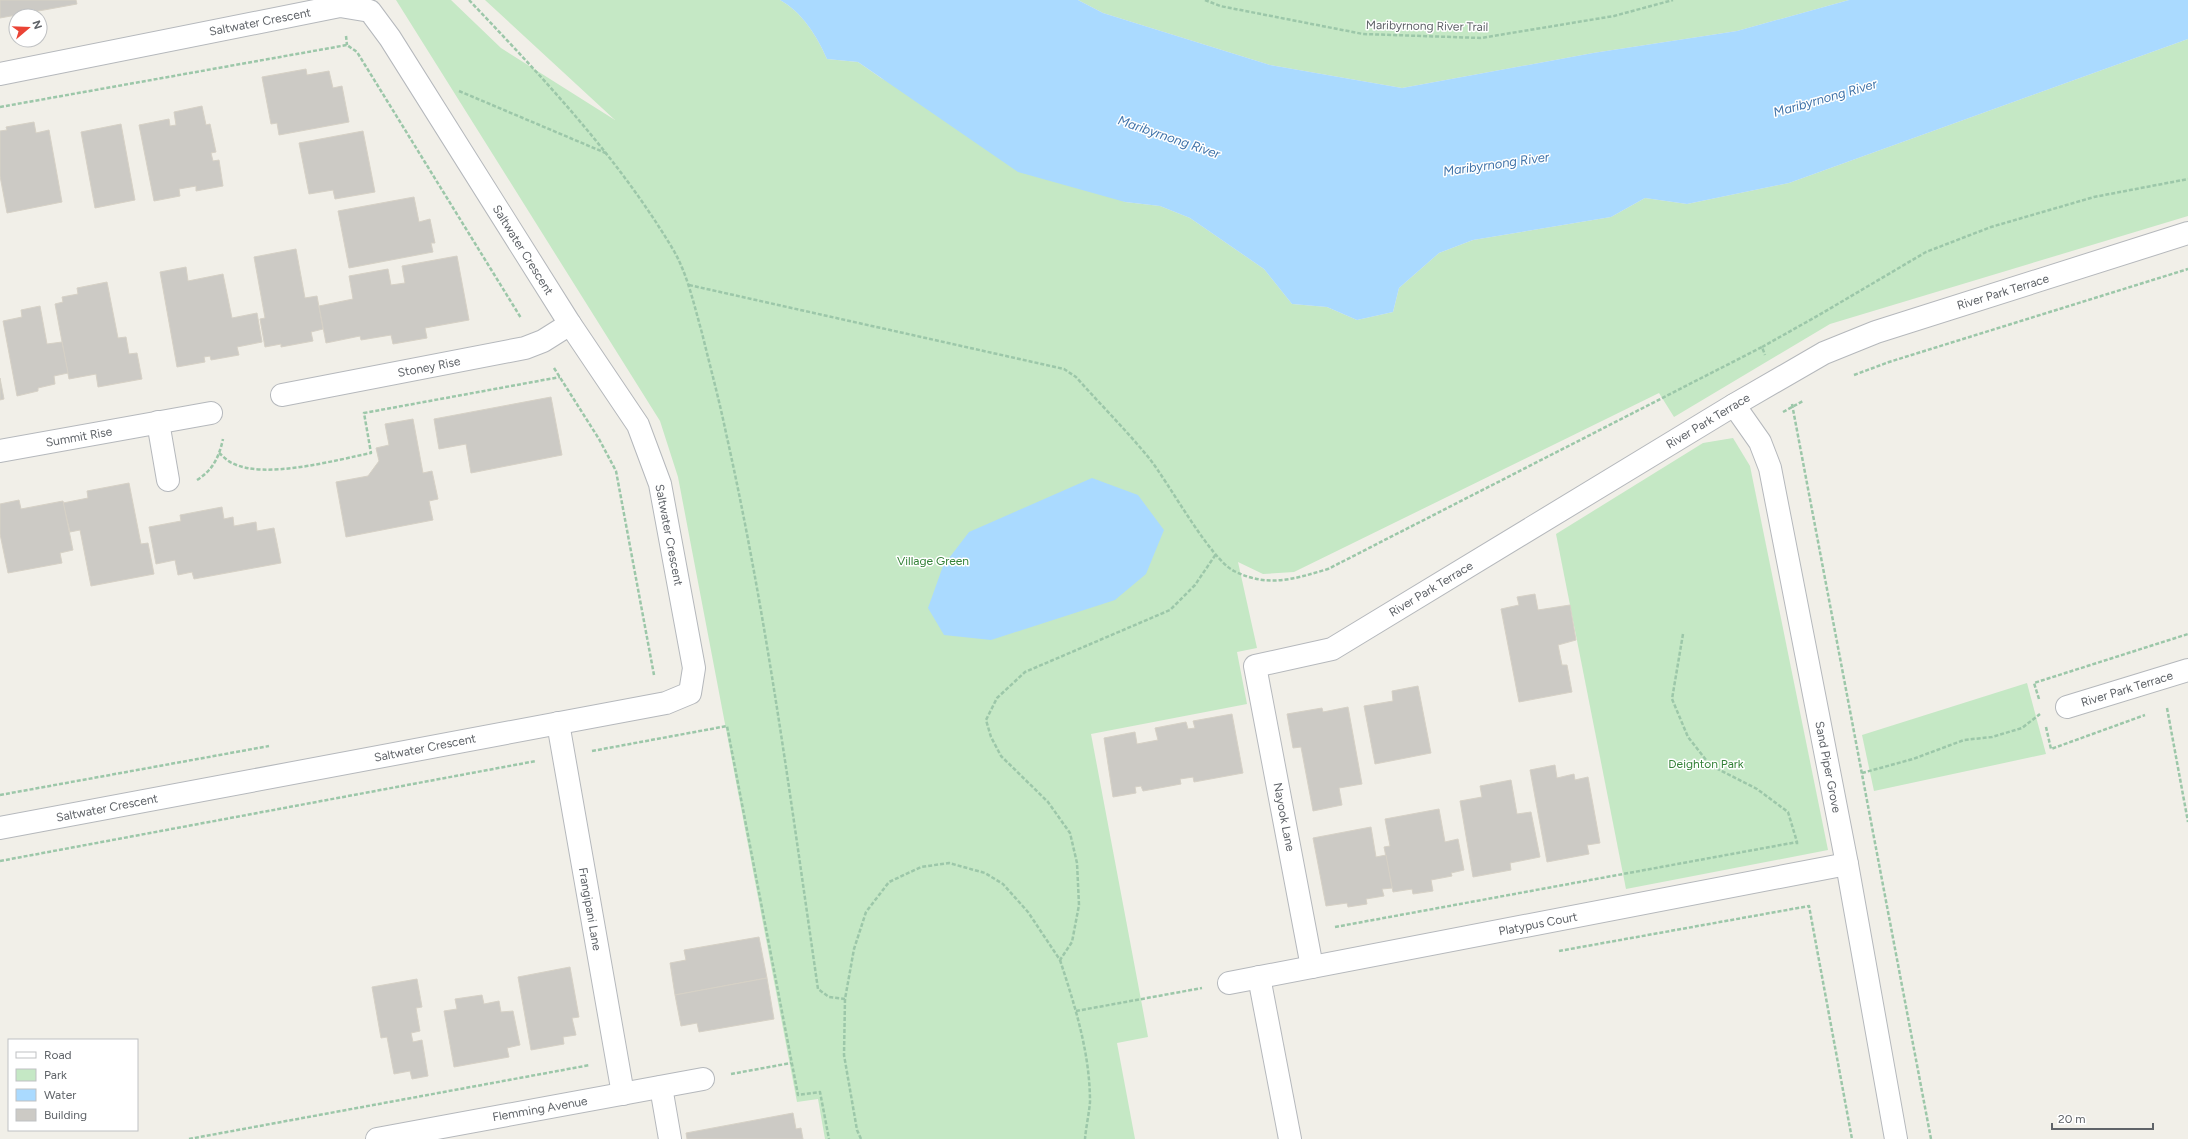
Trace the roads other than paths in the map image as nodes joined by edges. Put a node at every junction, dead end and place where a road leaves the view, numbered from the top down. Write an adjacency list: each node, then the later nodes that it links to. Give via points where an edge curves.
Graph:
1 (0, 74): 3 (street, Saltwater Crescent, via 340,6 370,11 390,38)
2 (2188, 233): 5 (street, River Park Terrace, via 1876,332 1824,353)
3 (570, 324): 4 (street, Stoney Rise, via 525,348); 13 (street, Saltwater Crescent, via 638,426 660,484 694,668 690,693 666,703)
4 (282, 395)
5 (1734, 405): 10 (street, River Park Terrace, via 1332,649); 15 (street, Sand Piper Grove, via 1760,442 1770,468)
6 (211, 413): 7 (street, Summit Rise)
7 (158, 422): 8 (street, Summit Rise); 9 (street)
8 (0, 451)
9 (168, 480)
10 (1255, 666): 16 (street, Nayook Lane)
11 (2188, 670): 12 (street, River Park Terrace)
12 (2067, 708)
13 (558, 724): 14 (street, Saltwater Crescent); 21 (street, Frangipani Lane)
14 (0, 828)
15 (1847, 864): 16 (street, Platypus Court); 25 (street, Sand Piper Grove)
16 (1312, 967): 17 (street, Platypus Court)
17 (1259, 977): 18 (street, Platypus Court); 24 (street)
18 (1219, 985)
19 (703, 1079): 20 (street, Flemming Avenue)
20 (661, 1087): 21 (street, Flemming Avenue); 23 (street)
21 (622, 1094): 22 (street, Flemming Avenue)
22 (377, 1139)
23 (670, 1139)
24 (1290, 1139)
25 (1896, 1139)

